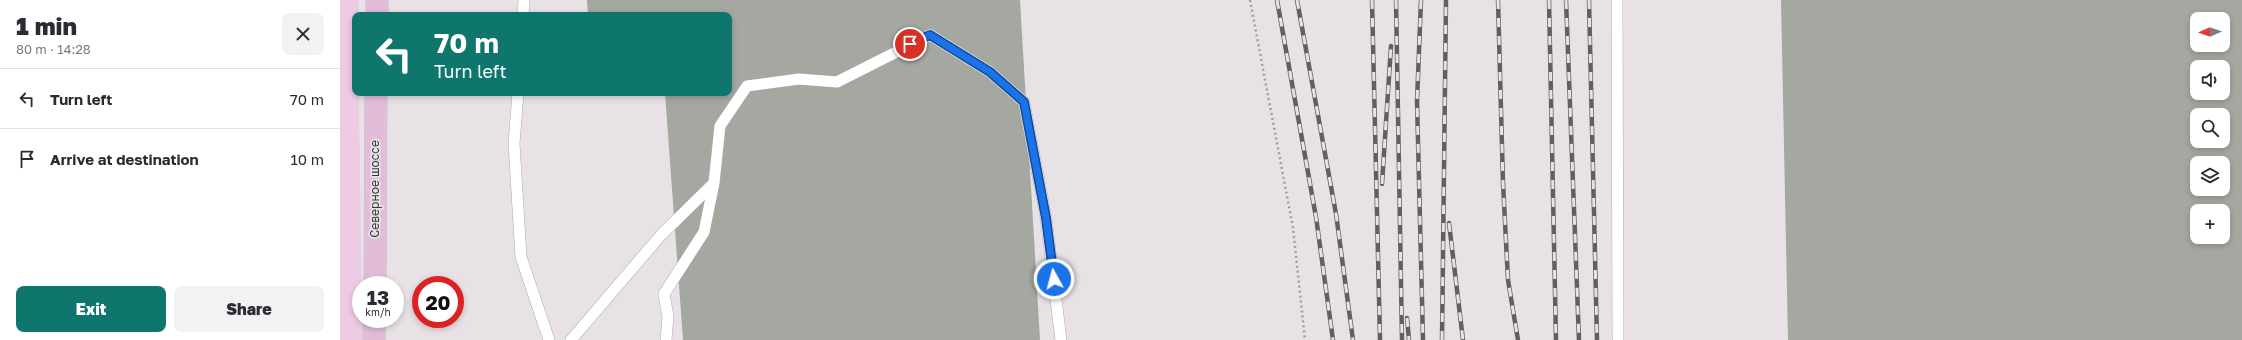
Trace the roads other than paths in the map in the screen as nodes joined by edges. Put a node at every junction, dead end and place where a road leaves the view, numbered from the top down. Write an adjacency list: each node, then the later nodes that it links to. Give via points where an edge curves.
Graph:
1 (377, 0): 4 (main road)
2 (524, 0): 5 (lane)
3 (1617, 0): 16 (lane)
4 (376, 12)
5 (523, 12)
6 (376, 96): 9 (main road, Северное шоссе)
7 (518, 96): 12 (lane, via 514,143 521,257)
8 (714, 183): 13 (lane, via 661,235); 14 (lane, via 704,232 664,294 668,317); 15 (lane, via 720,126 747,86 799,78 838,82 930,35 990,72 1024,102 1046,218)
9 (375, 276)
10 (374, 328): 11 (main road)
11 (374, 340)
12 (549, 340)
13 (571, 340)
14 (666, 340)
15 (1061, 340)
16 (1618, 340)

